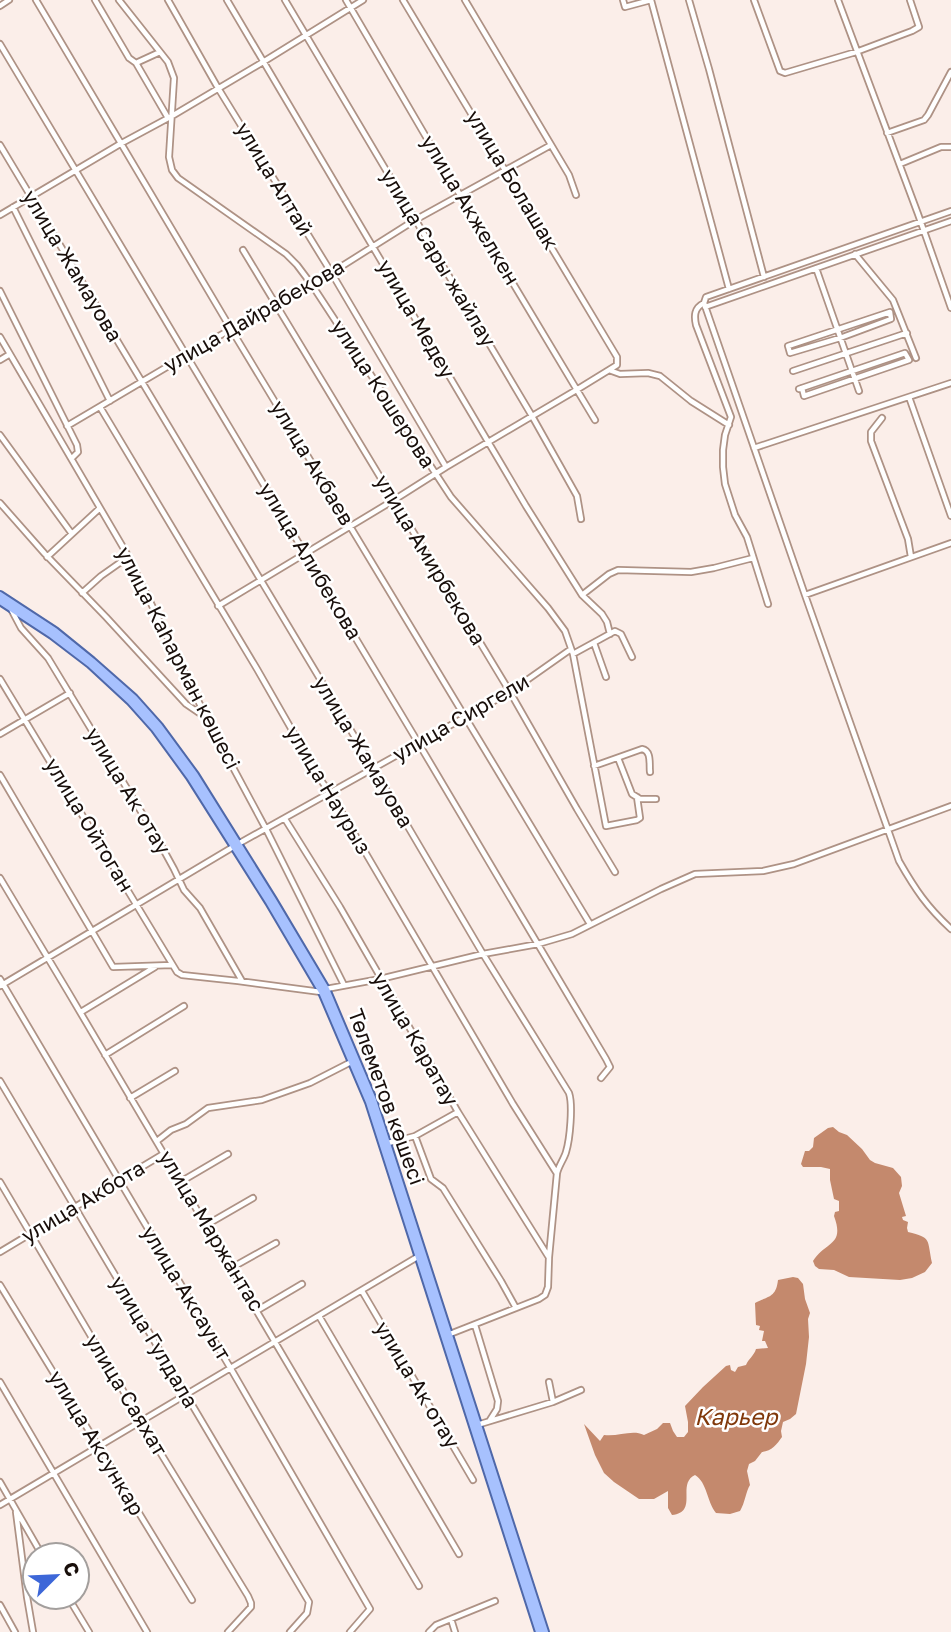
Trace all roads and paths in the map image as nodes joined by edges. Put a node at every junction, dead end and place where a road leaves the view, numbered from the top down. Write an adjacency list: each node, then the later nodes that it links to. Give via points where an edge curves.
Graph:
1 (9, 0): 17 (street)
2 (36, 0): 29 (street, улица Акбаев)
3 (95, 0): 24 (street)
4 (119, 0): 21 (street, улица Кошерова)
5 (168, 0): 26 (street, улица Алтай)
6 (226, 0): 23 (street, улица Медеу)
7 (285, 0): 19 (street, улица Сары жайлау)
8 (346, 0): 18 (street, улица Акжелкен)
9 (363, 0): 18 (street)
10 (403, 0): 34 (street, улица Болашак)
11 (465, 0): 31 (street)
12 (623, 0): 56 (street, via 625,7 651,0)
13 (689, 0): 54 (street)
14 (754, 0): 22 (street, via 780,71)
15 (838, 0): 22 (street)
16 (910, 0): 22 (street, via 919,27)
17 (0, 5)
18 (350, 7): 19 (street); 36 (street, улица Акжелкен)
19 (305, 35): 23 (street); 43 (street, улица Сары жайлау)
20 (0, 44): 35 (street, улица Алибекова)
21 (160, 52): 24 (street); 27 (street, улица Кошерова, via 174,78)
22 (856, 52): 28 (street)
23 (263, 62): 26 (street); 49 (street, улица Медеу)
24 (136, 63): 27 (street)
25 (951, 72): 28 (street, via 923,120)
26 (218, 88): 27 (street); 53 (street, улица Алтай)
27 (170, 117): 29 (street); 55 (street, улица Кошерова, via 169,157 177,178 286,254)
28 (887, 133): 33 (street)
29 (120, 144): 35 (street); 61 (street, улица Акбаев)
30 (0, 145): 38 (street, улица Жамауова)
31 (551, 145): 34 (street, улица Дайрабекова); 37 (street)
32 (951, 147): 33 (street)
33 (900, 164): 41 (street)
34 (506, 169): 36 (street, улица Дайрабекова); 71 (street, улица Болашак, via 610,345 618,361)
35 (75, 170): 38 (street); 68 (street, улица Алибекова)
36 (460, 195): 43 (street, улица Дайрабекова); 77 (street, улица Акжелкен)
37 (576, 195)
38 (30, 196): 39 (street); 75 (street, улица Жамауова)
39 (13, 207): 42 (street); 80 (street)
40 (951, 211): 44 (street)
41 (918, 214): 44 (street); 46 (street); 47 (street)
42 (0, 215)
43 (415, 219): 49 (street, улица Дайрабекова); 82 (street, улица Сары жайлау)
44 (929, 219): 46 (street)
45 (951, 221): 48 (street)
46 (921, 222): 47 (street); 48 (street)
47 (914, 225): 54 (street)
48 (924, 230): 51 (street); 60 (street)
49 (373, 246): 53 (street, улица Дайрабекова); 88 (street, улица Медеу)
50 (243, 250): 58 (street, улица Амирбекова)
51 (855, 254): 52 (street); 63 (street, via 893,300)
52 (816, 268): 59 (street); 62 (street)
53 (331, 272): 55 (street, улица Дайрабекова); 91 (street, улица Алтай)
54 (764, 277): 56 (street)
55 (312, 285): 58 (street, улица Дайрабекова); 92 (street, улица Кошерова)
56 (729, 289): 59 (street, via 706,297)
57 (0, 290): 86 (street)
58 (277, 305): 61 (street, улица Дайрабекова); 93 (street, улица Амирбекова)
59 (704, 305): 85 (street, via 694,314 696,325 728,407); 89 (street)
60 (951, 308)
61 (231, 329): 68 (street, улица Дайрабекова); 98 (street, улица Акбаев)
62 (838, 330): 65 (street); 65 (street, via 788,346 791,353); 65 (street, via 890,312 891,319)
63 (907, 333): 67 (street); 69 (street)
64 (0, 337): 66 (street, улица Каһарман көшесі)
65 (840, 338): 67 (street)
66 (10, 354): 70 (street); 90 (street, улица Каһарман көшесі)
67 (846, 354): 72 (street); 73 (street)
68 (187, 356): 75 (street, улица Дайрабекова); 101 (street, улица Алибекова)
69 (916, 358)
70 (0, 360)
71 (608, 370): 77 (street); 85 (street, via 660,376)
72 (793, 371)
73 (852, 371): 74 (street); 74 (street, via 800,388 804,396); 74 (street, via 905,353 909,360)
74 (855, 379): 78 (street)
75 (142, 382): 80 (street, улица Дайрабекова); 106 (street, улица Жамауова)
76 (951, 383): 79 (street)
77 (578, 389): 82 (street); 84 (street, улица Акжелкен)
78 (859, 391)
79 (909, 397): 89 (street); 96 (street)
80 (110, 401): 81 (street, улица Дайрабекова)
81 (100, 407): 86 (street, улица Дайрабекова); 114 (street, улица Наурыз)
82 (532, 416): 88 (street); 97 (street, улица Сары жайлау, via 577,496)
83 (882, 418): 104 (street, via 871,432 871,441)
84 (595, 420)
85 (729, 425): 105 (street, via 723,450 725,484)
86 (67, 426): 90 (street, via 78,452)
87 (0, 435): 99 (street)
88 (488, 442): 91 (street); 110 (street, улица Медеу)
89 (754, 448): 109 (street)
90 (72, 457): 95 (street, улица Каһарман көшесі)
91 (446, 467): 92 (street)
92 (435, 473): 93 (street); 117 (street, улица Кошерова, via 548,608 565,631)
93 (394, 500): 98 (street); 121 (street, улица Амирбекова)
94 (0, 503): 102 (street)
95 (100, 508): 99 (street); 103 (street, улица Каһарман көшесі)
96 (951, 516)
97 (582, 519)
98 (350, 527): 101 (street); 123 (street, улица Акбаев)
99 (72, 534): 102 (street)
100 (951, 543): 104 (street)
101 (305, 554): 106 (street); 127 (street, улица Алибекова)
102 (47, 557): 107 (street)
103 (128, 557): 107 (street); 125 (street, улица Каһарман көшесі)
104 (911, 557): 109 (street)
105 (754, 558): 110 (street, via 691,572 618,570); 112 (street)
106 (261, 580): 114 (street); 130 (street, улица Жамауова)
107 (82, 593): 125 (street, via 186,704)
108 (0, 595): 113 (main road, Төлеметов көшесі)
109 (805, 595): 139 (street)
110 (582, 596): 115 (street, улица Медеу, via 602,614)
111 (0, 601): 113 (main road, Төлеметов көшесі)
112 (768, 604)
113 (12, 606): 122 (street, улица Ак отау, via 22,628 48,657); 140 (main road, Төлеметов көшесі, via 55,631 144,708 182,756)
114 (218, 606): 133 (street, улица Наурыз)
115 (610, 634): 116 (street, улица Сиргели); 118 (street, улица Медеу, via 621,634)
116 (594, 643): 117 (street, улица Сиргели); 119 (street)
117 (572, 652): 121 (street, улица Сиргели); 129 (street, улица Кошерова)
118 (632, 657)
119 (606, 677)
120 (0, 679): 124 (street, улица Ойтоган)
121 (510, 692): 123 (street, улица Сиргели); 141 (street, улица Амирбекова)
122 (70, 693): 124 (street); 143 (street, улица Ак отау)
123 (465, 718): 127 (street, улица Сиргели); 145 (street, улица Акбаев)
124 (25, 719): 126 (street); 144 (street, улица Ойтоган)
125 (207, 719): 138 (street, улица Каһарман көшесі)
126 (0, 734)
127 (419, 744): 130 (street, улица Сиргели); 148 (street, улица Алибекова)
128 (618, 758): 129 (street); 131 (street, via 646,750); 134 (street)
129 (594, 766): 134 (street, улица Кошерова, via 605,825 640,818)
130 (374, 769): 133 (street, улица Сиргели); 149 (street, улица Жамауова)
131 (650, 772)
132 (0, 775): 147 (street)
133 (331, 794): 137 (street, улица Сиргели); 153 (street, улица Наурыз)
134 (637, 797): 135 (street)
135 (656, 799)
136 (951, 806): 139 (street)
137 (285, 819): 138 (street, улица Сиргели); 154 (street, улица Каратау)
138 (267, 829): 140 (street, улица Сиргели); 157 (street, улица Каһарман көшесі)
139 (888, 829): 145 (street, via 794,864 763,871 695,874); 146 (street, via 899,861 917,891)
140 (236, 846): 143 (street, улица Сиргели); 158 (main road, Төлеметов көшесі)
141 (615, 872)
142 (0, 878): 150 (street, улица Маржантас)
143 (179, 878): 144 (street, улица Сиргели); 155 (street, улица Ак отау)
144 (136, 903): 147 (street, улица Сиргели); 151 (street, улица Ойтоган)
145 (590, 924): 148 (street)
146 (951, 929)
147 (93, 930): 150 (street, улица Сиргели); 152 (street, via 113,967)
148 (538, 944): 149 (street); 164 (street, улица Алибекова, via 610,1067)
149 (483, 954): 153 (street); 173 (street, улица Жамауова, via 571,1098 566,1151)
150 (47, 957): 156 (street, улица Сиргели); 160 (street, улица Маржантас)
151 (172, 965): 152 (street); 155 (street, улица Ойтоган, via 182,975)
152 (156, 966): 160 (street)
153 (433, 966): 154 (street); 173 (street, улица Наурыз)
154 (380, 979): 157 (street); 167 (street, улица Каратау)
155 (242, 981): 158 (street)
156 (1, 983): 174 (street, улица Аксауыт)
157 (344, 985): 158 (street)
158 (324, 990): 162 (main road, Төлеметов көшесі)
159 (184, 1006): 161 (street)
160 (81, 1012): 161 (street, улица Маржантас)
161 (105, 1055): 166 (street, улица Маржантас)
162 (355, 1060): 169 (street, улица Акбота, via 262,1100 208,1108); 170 (main road, Төлеметов көшесі); 183 (main road, Төлеметов көшесі)
163 (175, 1071): 166 (street)
164 (601, 1078)
165 (0, 1082): 178 (street, улица Гулдала)
166 (130, 1098): 169 (street, улица Маржантас)
167 (458, 1112): 168 (street); 184 (street, улица Каратау)
168 (415, 1136): 170 (street); 189 (street, via 431,1179 443,1188)
169 (157, 1141): 171 (street, улица Маржантас)
170 (388, 1143): 183 (main road, Төлеметов көшесі)
171 (165, 1153): 174 (street, улица Акбота); 175 (street, улица Маржантас)
172 (228, 1154): 175 (street)
173 (556, 1173): 184 (street, улица Жамауова)
174 (119, 1181): 178 (street, улица Акбота); 195 (street, улица Аксауыт)
175 (182, 1181): 179 (street, улица Маржантас)
176 (0, 1182): 180 (street, улица Саяхат)
177 (253, 1198): 179 (street)
178 (74, 1208): 180 (street, улица Акбота); 199 (street, улица Гулдала)
179 (208, 1224): 185 (street, улица Маржантас)
180 (30, 1234): 182 (street, улица Акбота); 202 (street, улица Саяхат)
181 (276, 1243): 185 (street)
182 (0, 1252)
183 (421, 1255): 188 (street); 193 (main road, Төлеметов көшесі); 203 (main road, Төлеметов көшесі)
184 (548, 1256): 189 (street, улица Жамауова, via 545,1295)
185 (233, 1267): 190 (street, улица Маржантас)
186 (302, 1284): 190 (street)
187 (0, 1285): 204 (street, улица Аксункар)
188 (362, 1291): 191 (street); 206 (street, улица Ак отау)
189 (516, 1308): 192 (street, улица Жамауова)
190 (258, 1310): 194 (street, улица Маржантас)
191 (319, 1316): 194 (street); 212 (street)
192 (475, 1325): 193 (street, улица Жамауова); 201 (street, via 498,1401)
193 (450, 1334): 203 (main road, Төлеметов көшесі)
194 (276, 1342): 195 (street); 213 (street, улица Маржантас)
195 (231, 1368): 199 (street); 225 (street, улица Аксауыт, via 370,1609)
196 (0, 1382): 205 (street)
197 (549, 1382): 200 (street)
198 (581, 1390): 200 (street)
199 (186, 1395): 202 (street); 224 (street, улица Гулдала, via 309,1602 307,1613)
200 (553, 1402): 201 (street)
201 (489, 1421): 203 (street)
202 (141, 1422): 204 (street); 223 (street, улица Саяхат, via 248,1596 251,1607)
203 (476, 1425): 228 (main road, Төлеметов көшесі); 229 (main road, Төлеметов көшесі)
204 (98, 1447): 205 (street); 214 (street, улица Аксункар)
205 (54, 1472): 208 (street); 222 (street)
206 (473, 1480)
207 (0, 1482): 208 (street)
208 (10, 1499): 209 (street); 210 (street)
209 (0, 1505)
210 (16, 1512): 211 (street); 220 (street)
211 (34, 1541)
212 (459, 1554)
213 (419, 1586)
214 (192, 1600)
215 (495, 1601): 218 (street)
216 (0, 1605): 219 (street)
217 (76, 1611): 221 (street)
218 (451, 1619): 226 (street); 227 (street)
219 (15, 1632)
220 (33, 1632)
221 (89, 1632)
222 (147, 1632)
223 (228, 1632)
224 (290, 1632)
225 (350, 1632)
226 (429, 1632)
227 (455, 1632)
228 (539, 1632)
229 (545, 1632)

